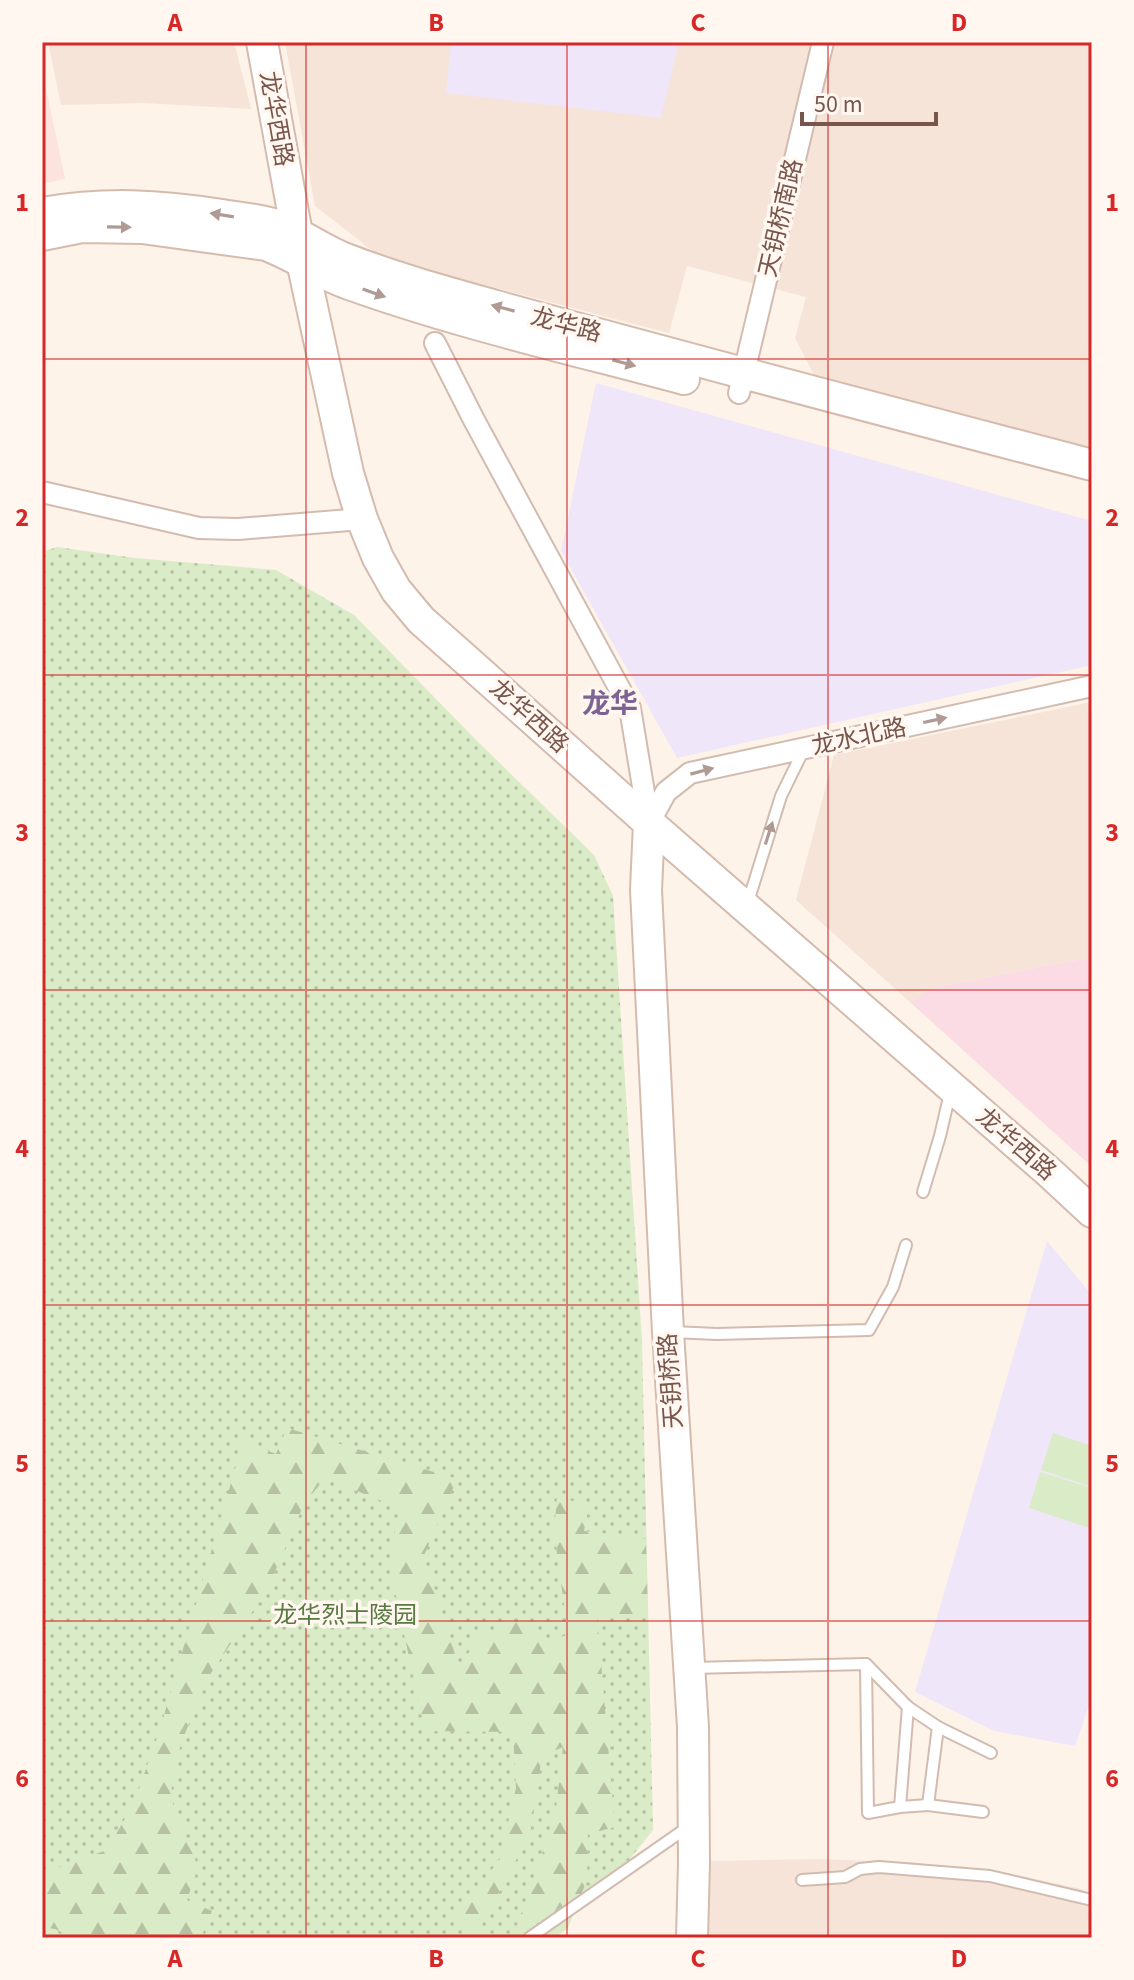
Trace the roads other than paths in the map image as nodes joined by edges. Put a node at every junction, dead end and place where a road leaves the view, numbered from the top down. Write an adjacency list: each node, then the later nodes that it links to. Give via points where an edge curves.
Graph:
1 (262, 42): 5 (street, 龙华西路)
2 (823, 42): 7 (street, 天钥桥南路)
3 (42, 213): 5 (street, 龙华路, one-way to 3, via 264,222 201,212 142,205)
4 (42, 235): 5 (street, 龙华路, one-way to 5, via 82,227 142,228)
5 (300, 248): 7 (street, 龙华路, via 320,248); 11 (street, 龙华西路)
6 (435, 343): 14 (street, via 630,708)
7 (742, 384): 8 (street, 龙华路); 9 (street, 龙华路)
8 (1092, 465)
9 (1092, 486)
10 (42, 492): 11 (street, via 199,528)
11 (362, 519): 14 (street, 龙华西路, via 378,558 414,613)
12 (1092, 686): 13 (street, 龙水北路, one-way to 12)
13 (804, 749): 14 (street, 龙水北路, one-way to 13, via 666,792 690,773); 15 (lane, one-way to 13, via 781,796)
14 (649, 823): 15 (street, 龙华西路); 20 (street, 天钥桥路, via 646,890)
15 (746, 908): 16 (street, 龙华西路)
16 (952, 1087): 17 (lane); 18 (street, 龙华西路)
17 (923, 1192)
18 (1092, 1212)
19 (906, 1245): 20 (lane, via 893,1287 869,1330)
20 (668, 1332): 22 (street, 天钥桥路)
21 (866, 1664): 22 (lane); 23 (lane); 27 (lane, via 868,1813)
22 (689, 1668): 29 (street, 天钥桥路)
23 (908, 1707): 24 (lane); 27 (lane)
24 (938, 1727): 25 (lane); 26 (lane)
25 (991, 1753)
26 (928, 1805): 27 (lane); 28 (lane)
27 (900, 1807)
28 (983, 1812)
29 (693, 1823): 32 (lane); 33 (street, 天钥桥路)
30 (802, 1880): 31 (lane, via 845,1877 879,1867 990,1876)
31 (1092, 1900)
32 (529, 1938)
33 (692, 1938)

